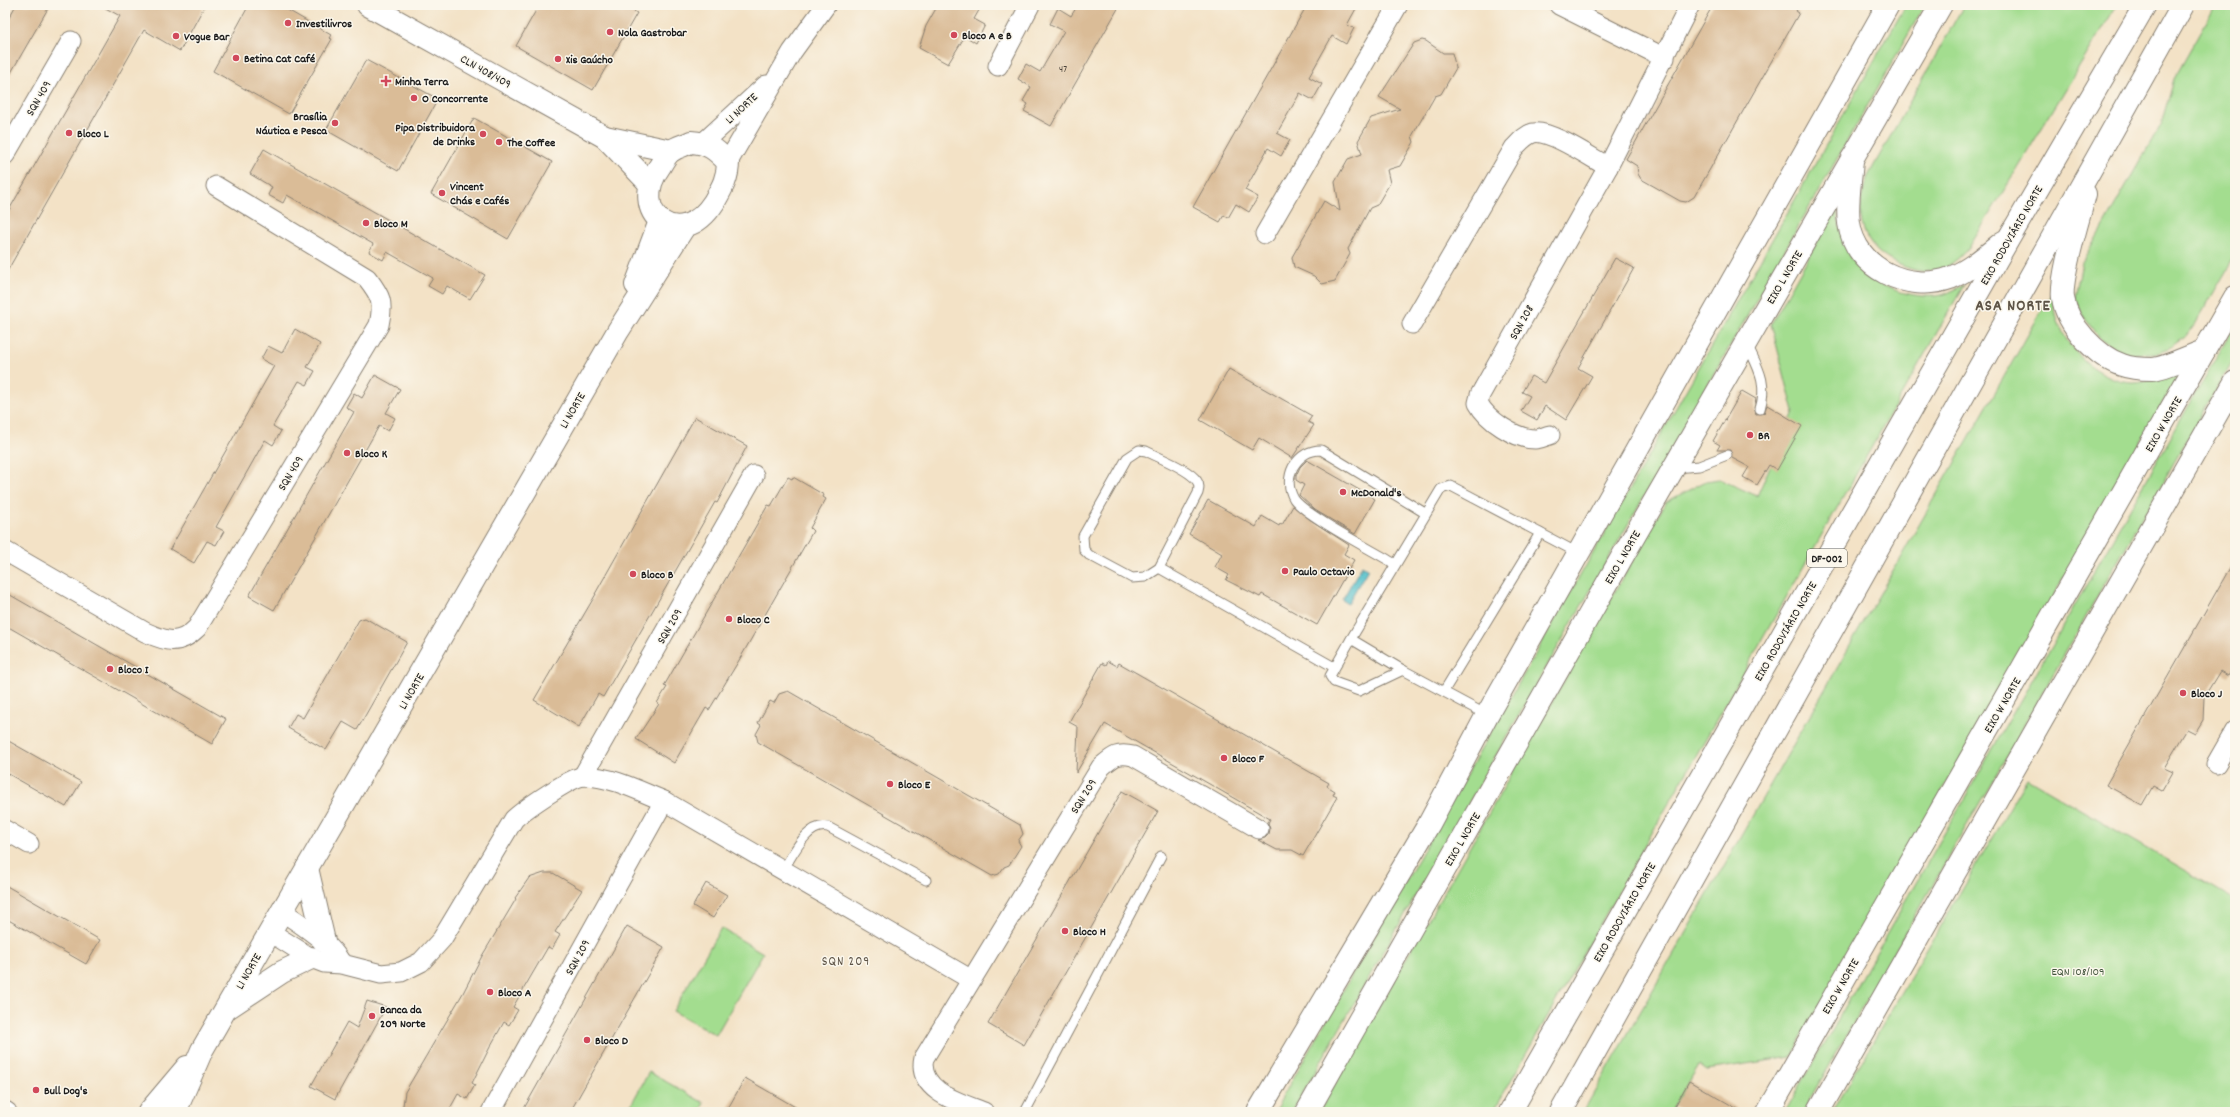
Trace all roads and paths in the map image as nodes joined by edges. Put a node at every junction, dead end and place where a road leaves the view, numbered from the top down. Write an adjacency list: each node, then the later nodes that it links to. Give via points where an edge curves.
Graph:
1 (368, 5): 15 (main road, CLN 408/409)
2 (826, 5): 14 (street, L1 NORTE)
3 (1030, 5): 13 (street)
4 (1398, 5): 27 (street)
5 (1559, 5): 12 (street)
6 (1690, 5): 12 (street, SQN 208)
7 (1888, 5): 43 (main road)
8 (1941, 5): 19 (main road, EIXO L NORTE)
9 (2145, 5): 28 (main road, EIXO RODOVIÁRIO NORTE / DF-002)
10 (2183, 5): 22 (main road, DF-002)
11 (71, 41): 18 (street, SQN 409)
12 (1665, 58): 21 (street, SQN 208)
13 (998, 66)
14 (779, 73): 16 (street, L1 NORTE); 20 (street, L1 NORTE)
15 (605, 137): 17 (main road, CLN 408/409); 23 (main road, CLN 408/409)
16 (703, 143): 17 (main road, via 691,142); 20 (main road, via 713,147)
17 (671, 151): 23 (main road)
18 (5, 155)
19 (1852, 160): 28 (main road, via 1848,208 1851,234 1864,256 1887,274 1921,283 1951,277 1972,266); 32 (main road, EIXO L NORTE)
20 (728, 162): 26 (main road, via 728,176 711,205 702,216)
21 (1608, 167): 30 (street, via 1543,133 1531,133 1527,136 1514,148); 36 (street, SQN 208, via 1478,403 1482,411 1520,437 1536,440)
22 (2092, 167): 33 (main road, via 2064,280 2063,299 2072,321 2098,352 2122,365 2154,369); 76 (main road, DF-002)
23 (650, 184): 25 (main road, via 650,205)
24 (216, 186): 42 (street, SQN 409, via 368,278 379,294 382,309 379,325 197,628 182,640 170,641 145,632)
25 (660, 221): 26 (main road, via 672,227); 31 (main road, L1 NORTE)
26 (684, 227): 31 (main road, L1 NORTE)
27 (1264, 234)
28 (2009, 238): 75 (main road, EIXO RODOVIÁRIO NORTE / DF-002)
29 (2235, 297): 33 (main road, EIXO W NORTE)
30 (1412, 324)
31 (618, 331): 59 (main road, L1 NORTE)
32 (1746, 342): 35 (lane, via 1763,381 1764,394); 38 (main road, EIXO L NORTE)
33 (2204, 351): 77 (main road, EIXO W NORTE)
34 (2235, 382): 78 (main road)
35 (1760, 409)
36 (1550, 435)
37 (1727, 455): 38 (lane, via 1698,466)
38 (1673, 468): 74 (main road, EIXO L NORTE)
39 (754, 475): 53 (street, SQN 209)
40 (1425, 513): 41 (lane, via 1438,492 1452,486); 44 (lane); 44 (lane, via 1320,450 1302,455 1294,467 1289,478 1290,491 1302,508)
41 (1540, 533): 43 (lane); 49 (lane)
42 (5, 551)
43 (1578, 553): 50 (main road)
44 (1395, 564): 46 (lane)
45 (1159, 568): 45 (lane, via 1198,493 1199,484 1187,472 1146,451 1139,450 1127,458 1083,536 1082,544 1090,555 1132,578 1145,577); 47 (lane)
46 (1350, 638): 47 (lane); 48 (lane)
47 (1334, 667): 48 (lane, via 1330,676 1334,682 1359,691)
48 (1404, 670): 49 (lane)
49 (1444, 691): 50 (lane)
50 (1488, 715): 73 (main road, via 1429,824)
51 (2235, 732): 52 (street)
52 (2216, 764)
53 (583, 776): 54 (street, via 615,780); 64 (street, via 538,800 514,819 442,939 421,962 401,972 381,974 342,964 334,950)
54 (664, 801): 60 (street); 70 (street, SQN 209)
55 (1259, 829): 65 (street, SQN 209, via 1147,762 1123,753 1114,756 1101,768)
56 (5, 830): 57 (street)
57 (30, 844)
58 (1161, 856): 72 (lane)
59 (307, 868): 62 (main road, L1 NORTE); 64 (main road)
60 (783, 870): 61 (lane, via 806,836 821,825); 65 (street)
61 (926, 880)
62 (282, 911): 63 (main road, L1 NORTE); 64 (street)
63 (270, 932): 64 (street); 66 (main road, L1 NORTE)
64 (318, 950): 66 (main road)
65 (970, 980): 71 (street, SQN 209, via 929,1048 922,1066 932,1087 944,1095)
66 (225, 1010): 67 (main road, L1 NORTE)
67 (202, 1050): 68 (main road, L1 NORTE); 69 (main road, L1 NORTE)
68 (149, 1112)
69 (175, 1112)
70 (491, 1112)
71 (984, 1112)
72 (1025, 1112)
73 (1258, 1112)
74 (1307, 1112)
75 (1510, 1112)
76 (1561, 1112)
77 (1768, 1112)
78 (1818, 1112)

